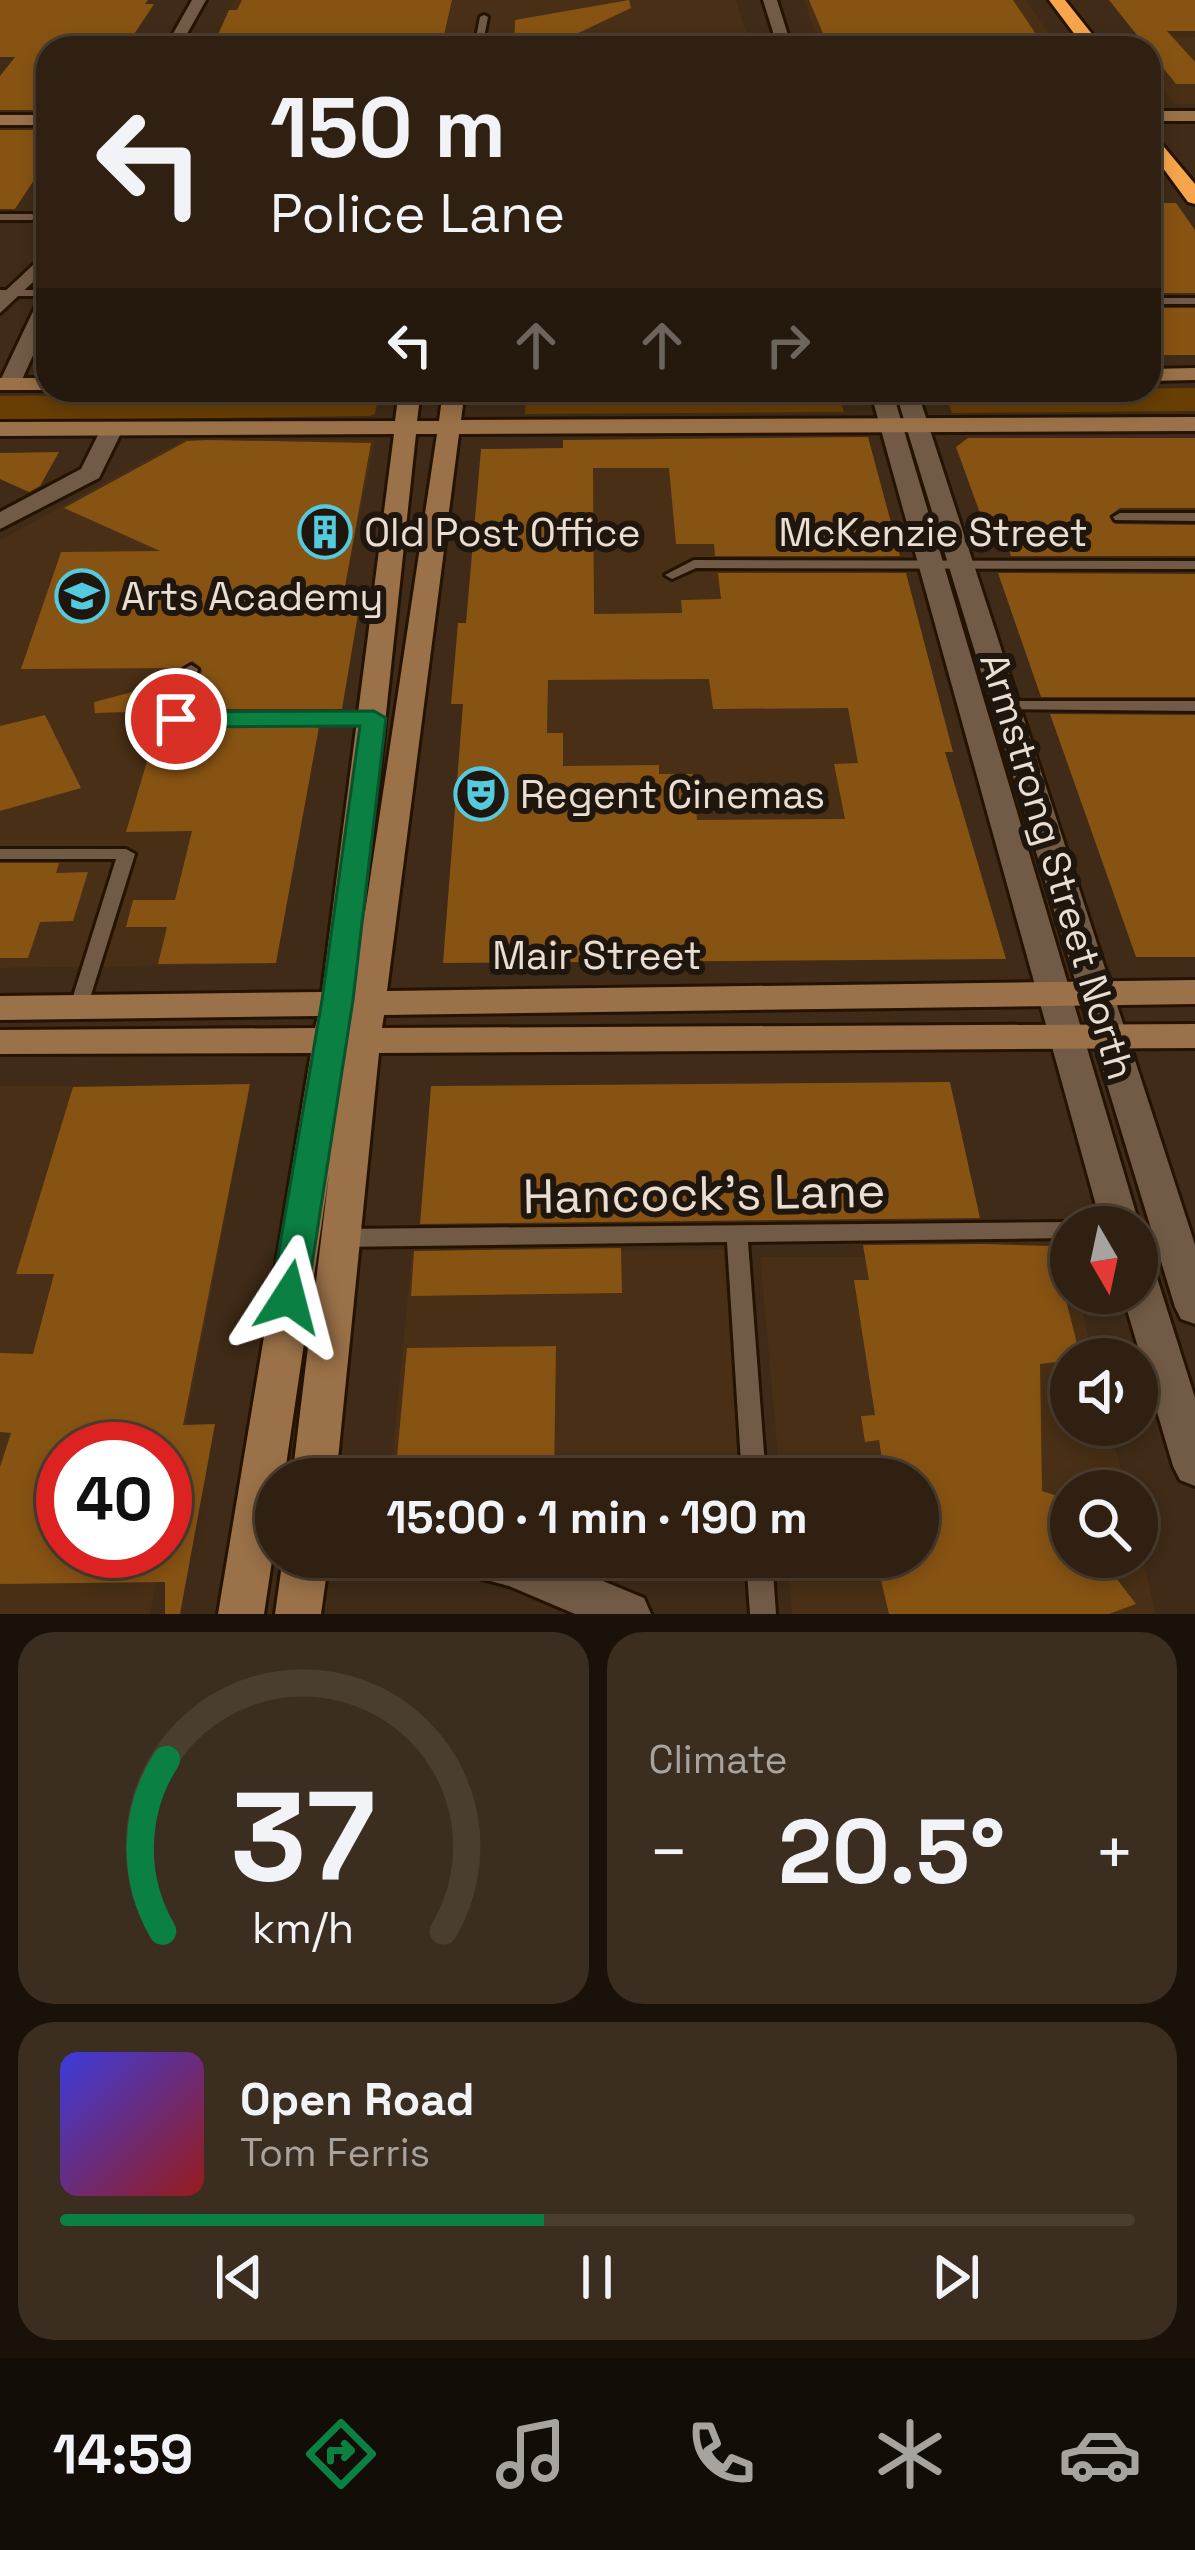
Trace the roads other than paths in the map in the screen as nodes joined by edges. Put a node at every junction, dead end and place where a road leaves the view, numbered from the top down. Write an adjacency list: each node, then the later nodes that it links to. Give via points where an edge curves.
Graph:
1 (199, 0): 5 (street)
2 (770, 0): 7 (street)
3 (1057, 0): 8 (highway)
4 (484, 16): 6 (lane)
5 (179, 36)
6 (480, 36)
7 (781, 36)
8 (1085, 36)
9 (1195, 116): 10 (street)
10 (1161, 117)
11 (0, 120): 12 (street)
12 (36, 120)
13 (1161, 132): 15 (highway)
14 (1161, 151): 16 (highway)
15 (1195, 170)
16 (1195, 198)
17 (0, 217): 18 (lane)
18 (32, 217)
19 (36, 268): 20 (street)
20 (5, 297): 21 (lane)
21 (36, 297)
22 (1161, 301): 23 (lane)
23 (1195, 301)
24 (36, 321): 27 (street)
25 (1195, 374): 26 (street)
26 (1161, 375)
27 (4, 384): 28 (street)
28 (36, 384)
29 (408, 402): 35 (street)
30 (452, 402): 38 (street)
31 (889, 402): 34 (street)
32 (905, 402): 34 (street)
33 (1195, 424): 34 (street)
34 (904, 426): 38 (street); 42 (street, Armstrong Street North); 43 (street, Armstrong Street North)
35 (405, 428): 37 (street); 38 (street); 50 (street)
36 (0, 429): 37 (street)
37 (112, 429): 41 (street, via 91,472)
38 (449, 429): 57 (street)
39 (1120, 517): 40 (lane)
40 (1195, 517)
41 (0, 522)
42 (930, 564): 43 (lane, McKenzie Street); 45 (lane, McKenzie Street, via 694,565); 47 (street, Armstrong Street North)
43 (963, 565): 44 (lane, McKenzie Street); 48 (street, Armstrong Street North)
44 (1195, 565)
45 (672, 575)
46 (190, 669): 50 (lane, via 176,719)
47 (971, 706): 48 (street); 54 (street, Armstrong Street North)
48 (1010, 706): 49 (lane); 53 (street, Armstrong Street North)
49 (1195, 706)
50 (374, 718): 57 (street)
51 (0, 854): 55 (lane, via 126,854)
52 (1195, 992): 53 (street, Mair Street)
53 (1099, 993): 54 (street, Mair Street); 59 (street, Armstrong Street North)
54 (1053, 994): 57 (street, Mair Street); 58 (street, Armstrong Street North)
55 (80, 1006): 56 (street, Mair Street); 57 (street, Mair Street)
56 (0, 1008)
57 (351, 1019): 58 (street, Mair Street); 61 (street, Mair Street); 67 (street); 73 (street)
58 (1064, 1036): 59 (street, Mair Street); 62 (street, Armstrong Street North)
59 (1111, 1036): 60 (street, Mair Street); 63 (street, Armstrong Street North)
60 (1195, 1036)
61 (0, 1042)
62 (1115, 1206)
63 (1148, 1206)
64 (1050, 1230): 65 (lane, Hancock's Lane)
65 (737, 1233): 67 (lane, Hancock's Lane); 71 (lane)
66 (1158, 1237): 68 (street, Armstrong Street North)
67 (338, 1238): 70 (street)
68 (1195, 1307)
69 (1148, 1314): 72 (street)
70 (316, 1458)
71 (753, 1458)
72 (1195, 1466)
73 (249, 1559): 74 (street); 78 (street)
74 (255, 1559)
75 (303, 1578): 79 (street)
76 (543, 1578): 80 (street)
77 (760, 1578): 81 (lane)
78 (241, 1614)
79 (298, 1614)
80 (628, 1614)
81 (763, 1614)

